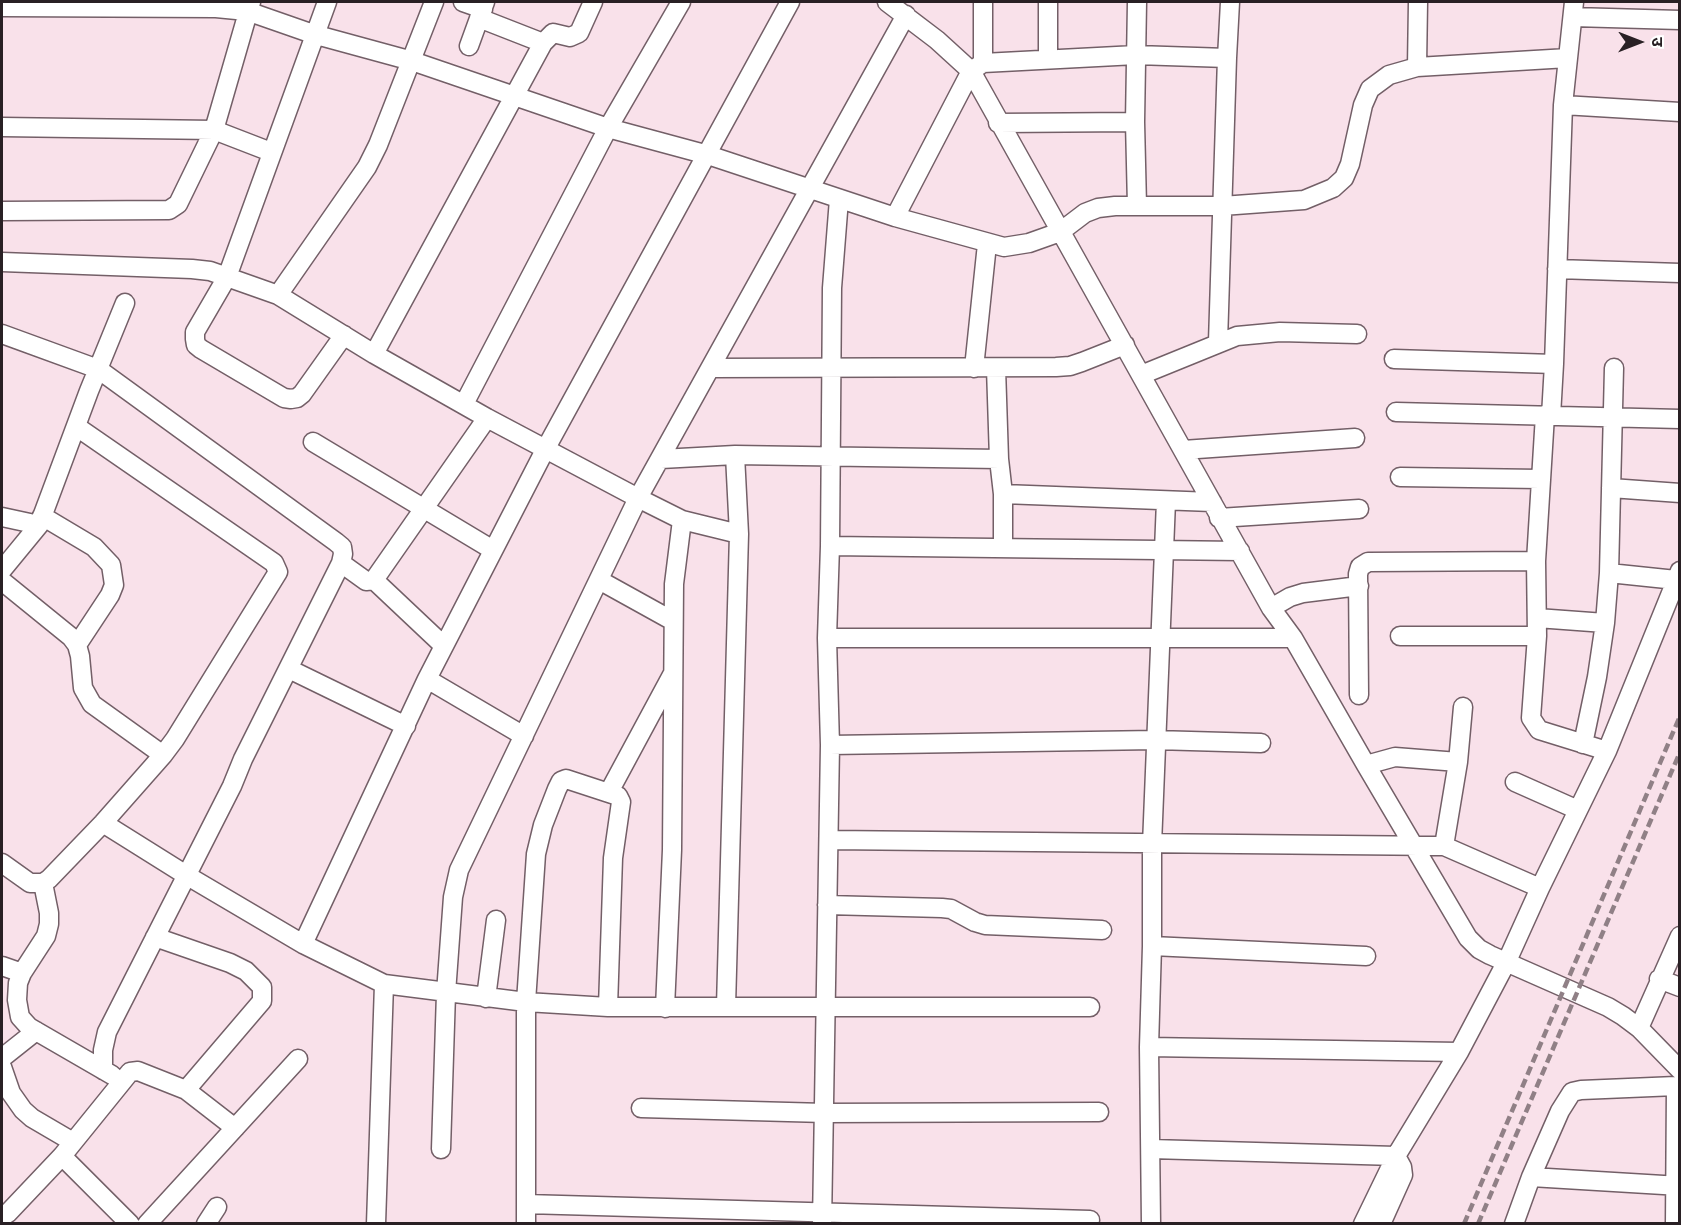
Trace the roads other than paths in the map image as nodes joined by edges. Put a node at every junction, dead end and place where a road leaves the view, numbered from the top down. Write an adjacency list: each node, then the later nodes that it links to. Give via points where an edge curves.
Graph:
1 (327, 2): 21 (street)
2 (434, 2): 28 (street)
3 (463, 2): 18 (street)
4 (592, 2): 22 (street, via 579,33 570,37 553,33)
5 (681, 2): 37 (street)
6 (790, 2): 40 (street)
7 (887, 2): 20 (street)
8 (983, 2): 29 (street)
9 (1048, 2): 25 (street)
10 (1137, 2): 24 (street)
11 (1230, 2): 26 (street)
12 (1418, 2): 30 (street)
13 (11, 5): 14 (street)
14 (114, 5): 15 (street)
15 (216, 5): 16 (street)
16 (249, 6): 21 (street); 38 (street)
17 (1573, 9): 19 (street); 27 (street)
18 (482, 10): 22 (street); 23 (street)
19 (1671, 14)
20 (906, 15): 29 (street); 41 (street)
21 (314, 34): 28 (street); 39 (street)
22 (543, 42): 31 (street)
23 (469, 46)
24 (1136, 55): 25 (street); 26 (street); 34 (street)
25 (1048, 58): 29 (street)
26 (1227, 58): 44 (street)
27 (1568, 58): 30 (street); 32 (street)
28 (412, 61): 31 (street); 53 (street, via 367,167)
29 (977, 67): 35 (street); 46 (street)
30 (1417, 68): 44 (street, via 1389,75 1370,88 1350,164 1344,178 1333,188 1304,200)
31 (515, 96): 37 (street); 60 (street)
32 (1563, 105): 33 (street); 50 (street)
33 (1680, 112)
34 (1136, 122): 35 (street); 43 (street)
35 (998, 123): 47 (street)
36 (2, 126): 38 (street)
37 (608, 128): 40 (street); 70 (street)
38 (214, 130): 39 (street); 45 (street, via 184,194 169,210)
39 (271, 152): 52 (street)
40 (708, 155): 41 (street); 79 (street)
41 (809, 190): 42 (street); 63 (street)
42 (839, 199): 46 (street); 68 (street, via 832,273)
43 (1137, 206): 44 (street); 47 (street, via 1098,208)
44 (1222, 206): 58 (street)
45 (2, 210)
46 (895, 217): 48 (street)
47 (1060, 232): 48 (street, via 1018,246); 59 (street)
48 (987, 244): 64 (street)
49 (2, 262): 52 (street, via 192,269)
50 (1557, 269): 51 (street); 62 (street)
51 (1680, 273)
52 (226, 278): 53 (street); 56 (street, via 195,332 196,345 284,398 302,394)
53 (278, 296): 56 (street)
54 (125, 303): 67 (street)
55 (2, 334): 67 (street)
56 (344, 334): 60 (street)
57 (1357, 334): 58 (street, via 1251,334)
58 (1218, 342): 69 (street)
59 (1125, 345): 65 (street, via 1070,366); 69 (street)
60 (374, 354): 70 (street)
61 (1394, 359): 62 (street)
62 (1554, 364): 72 (street)
63 (711, 368): 68 (street); 83 (street)
64 (974, 368): 65 (street); 68 (street)
65 (996, 368): 84 (street)
66 (1614, 368): 74 (street)
67 (98, 369): 76 (street); 105 (street, via 336,542 342,547)
68 (831, 369): 82 (street)
69 (1141, 375): 80 (street)
70 (464, 404): 73 (street)
71 (1396, 412): 72 (street)
72 (1548, 415): 74 (street); 86 (street)
73 (487, 418): 79 (street); 92 (street)
74 (1613, 418): 75 (street); 87 (street)
75 (1680, 419)
76 (77, 427): 96 (street); 136 (street, via 277,567 276,577)
77 (1355, 438): 80 (street)
78 (313, 442): 92 (street)
79 (546, 448): 90 (street); 101 (street)
80 (1183, 450): 94 (street)
81 (735, 456): 82 (street); 83 (street); 98 (street)
82 (830, 457): 84 (street); 99 (street)
83 (661, 459): 90 (street)
84 (999, 459): 89 (street)
85 (1400, 477): 86 (street)
86 (1540, 479): 104 (street)
87 (1611, 488): 88 (street); 107 (street)
88 (1680, 493)
89 (1003, 494): 91 (street); 100 (street)
90 (638, 498): 97 (street); 110 (street)
91 (1166, 501): 94 (street); 102 (street)
92 (424, 509): 101 (street); 109 (street)
93 (1359, 509): 94 (street)
94 (1216, 510): 103 (street)
95 (2, 517): 96 (street)
96 (40, 520): 106 (street); 122 (street, via 93,547 111,565 114,585 110,595)
97 (682, 520): 98 (street); 115 (street)
98 (739, 534): 170 (street)
99 (830, 546): 100 (street); 119 (street)
100 (1004, 548): 102 (street)
101 (493, 550): 123 (street)
102 (1164, 550): 103 (street); 121 (street)
103 (1240, 551): 113 (street)
104 (1536, 561): 112 (street, via 1368,562 1360,567); 114 (street)
105 (341, 563): 109 (street, via 366,581); 124 (street)
106 (2, 570)
107 (1609, 573): 108 (street); 116 (street)
108 (1678, 575): 135 (street)
109 (374, 580): 123 (street)
110 (599, 580): 115 (street); 130 (street)
111 (2, 581): 122 (street)
112 (1359, 586): 113 (street, via 1303,593); 127 (street)
113 (1270, 608): 120 (street)
114 (1537, 618): 116 (street); 118 (street)
115 (673, 621): 125 (street)
116 (1605, 623): 133 (street)
117 (1400, 636): 118 (street)
118 (1537, 636): 133 (street, via 1531,718 1539,730)
119 (827, 638): 121 (street); 134 (street)
120 (1293, 638): 121 (street); 138 (street)
121 (1160, 639): 131 (street)
122 (77, 645): 136 (street, via 83,688 92,704)
123 (444, 646): 126 (street)
124 (289, 669): 129 (street); 148 (street)
125 (674, 673): 140 (street); 172 (street)
126 (427, 679): 129 (street); 130 (street)
127 (1359, 695)
128 (1463, 707): 137 (street)
129 (406, 726): 156 (street)
130 (524, 736): 165 (street, via 459,870)
131 (1155, 740): 132 (street); 134 (street); 144 (street)
132 (1261, 743)
133 (1583, 744): 135 (street)
134 (830, 745): 143 (street)
135 (1607, 751): 141 (street)
136 (164, 755): 142 (street)
137 (1458, 762): 138 (street, via 1395,757); 146 (street)
138 (1366, 765): 145 (street)
139 (1515, 782): 141 (street)
140 (609, 792): 167 (street, via 566,779 553,798 536,854); 169 (street, via 621,802 613,858)
141 (1578, 810): 150 (street)
142 (103, 823): 148 (street); 149 (street)
143 (829, 840): 144 (street); 151 (street)
144 (1152, 845): 145 (street); 157 (street)
145 (1414, 846): 146 (street); 159 (street, via 1468,938 1479,949)
146 (1444, 846): 150 (street)
147 (2, 863): 149 (street, via 30,883)
148 (186, 875): 155 (street); 156 (street)
149 (43, 883): 161 (street, via 49,924 46,936)
150 (1540, 888): 159 (street)
151 (827, 905): 153 (street, via 951,909 985,925); 168 (street)
152 (496, 920): 166 (street)
153 (1102, 930)
154 (1680, 936): 162 (street)
155 (156, 937): 180 (street, via 107,1032); 183 (street, via 230,963 246,971 262,987 262,1001)
156 (303, 944): 163 (street)
157 (1152, 946): 158 (street); 175 (street)
158 (1366, 956)
159 (1507, 962): 173 (street, via 1608,1007); 176 (street)
160 (2, 966): 161 (street)
161 (22, 973): 174 (street, via 17,1000 20,1017)
162 (1659, 979): 164 (street); 173 (street)
163 (384, 984): 165 (street); 202 (street)
164 (1680, 987)
165 (446, 993): 166 (street); 189 (street)
166 (486, 998): 167 (street)
167 (526, 1002): 169 (street); 194 (street)
168 (826, 1006): 170 (street); 171 (street); 186 (street)
169 (608, 1007): 172 (street)
170 (726, 1007): 172 (street)
171 (1090, 1007)
172 (665, 1008)
173 (1639, 1029): 181 (street)
174 (36, 1031): 177 (street); 180 (street)
175 (1149, 1047): 176 (street); 190 (street)
176 (1459, 1052): 191 (street)
177 (2, 1058)
178 (298, 1059): 187 (street)
179 (2, 1067): 188 (street, via 10,1094)
180 (103, 1070): 182 (street)
181 (1679, 1080): 192 (street, via 1572,1092); 193 (street)
182 (122, 1081): 183 (street, via 130,1072 138,1071); 188 (street)
183 (186, 1090): 187 (street)
184 (641, 1108): 186 (street)
185 (1099, 1112): 186 (street)
186 (825, 1113): 197 (street)
187 (235, 1128): 200 (street)
188 (67, 1149): 196 (street); 199 (street)
189 (441, 1149)
190 (1151, 1149): 191 (street); 204 (street)
191 (1396, 1156): 205 (street); 206 (street, via 1403,1175)
192 (1531, 1177): 193 (street); 207 (street)
193 (1678, 1186): 208 (street)
194 (526, 1204): 197 (street); 203 (street)
195 (217, 1207): 201 (street)
196 (10, 1218)
197 (822, 1218): 198 (street)
198 (1090, 1220)
199 (130, 1224)
200 (147, 1224)
201 (206, 1224)
202 (375, 1224)
203 (526, 1224)
204 (1151, 1224)
205 (1363, 1224)
206 (1381, 1224)
207 (1514, 1224)
208 (1676, 1224)

